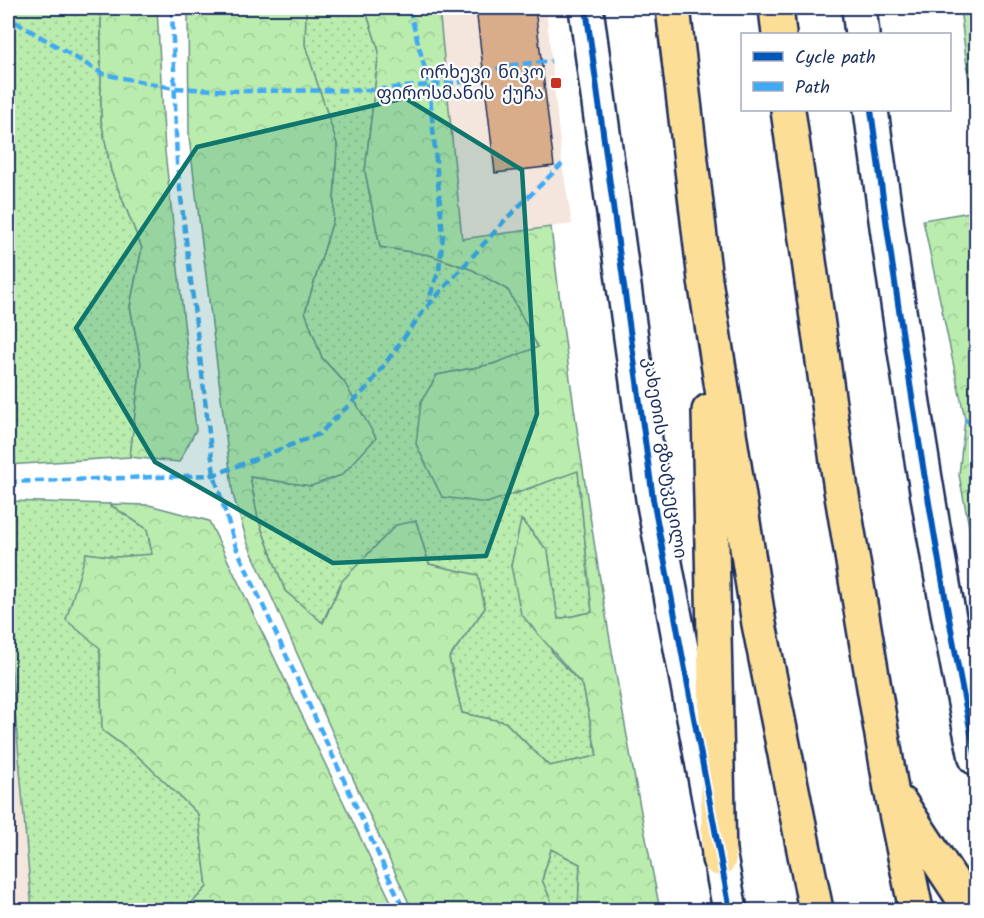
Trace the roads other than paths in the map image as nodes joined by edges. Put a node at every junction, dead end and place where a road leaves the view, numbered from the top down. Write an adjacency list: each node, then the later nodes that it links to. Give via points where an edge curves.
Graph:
1 (586, 8): 12 (street, კახეთის გზატკეცილი, via 653,499)
2 (673, 8): 9 (highway)
3 (776, 8): 5 (highway)
4 (859, 8): 6 (street)
5 (779, 33)
6 (862, 33)
7 (788, 111): 11 (highway, via 841,490)
8 (871, 111): 10 (street, via 924,472)
9 (705, 280): 12 (highway); 14 (highway, via 759,624)
10 (976, 758)
11 (891, 789): 15 (highway); 16 (highway)
12 (719, 859): 13 (street, კახეთის გზატკეცილი)
13 (728, 906)
14 (816, 910)
15 (916, 910)
16 (971, 910)

